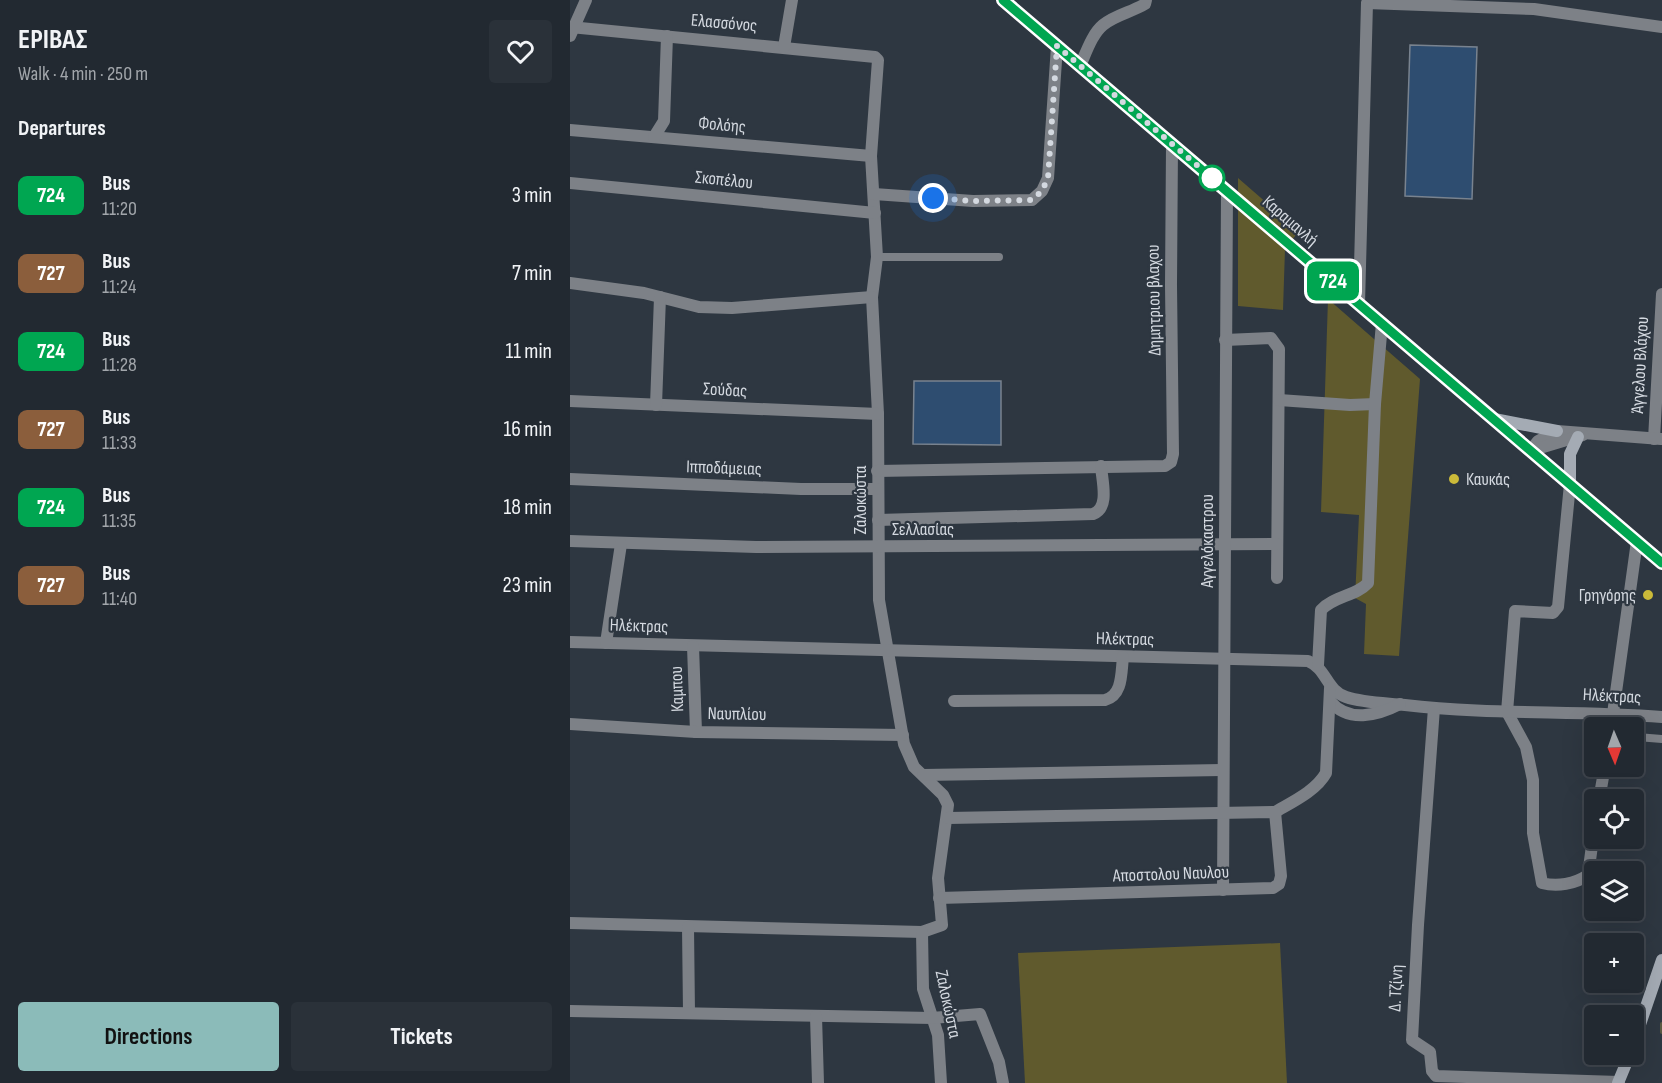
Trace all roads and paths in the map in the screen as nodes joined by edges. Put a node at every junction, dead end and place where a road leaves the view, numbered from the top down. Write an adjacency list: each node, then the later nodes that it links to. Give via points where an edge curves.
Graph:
1 (586, 0): 7 (street)
2 (792, 0): 10 (street)
3 (1003, 0): 9 (main road, Καραμανλή)
4 (1146, 0): 12 (street, via 1137,9 1103,25)
5 (1433, 3): 6 (street, via 1534,9); 27 (street, via 1367,3)
6 (1662, 27)
7 (571, 30): 8 (street, Ελασσόνος)
8 (667, 36): 10 (street, Ελασσόνος); 14 (street, via 664,121)
9 (1057, 46): 12 (main road, Καραμανλή); 19 (street, via 1048,178 1032,200 973,201)
10 (784, 47): 11 (street, Ελασσόνος)
11 (875, 57): 16 (street, Ζαλοκώστα, via 878,72)
12 (1080, 66): 15 (main road, Καραμανλή)
13 (570, 130): 14 (street, Φολόης)
14 (654, 137): 16 (street, Φολόης)
15 (1172, 145): 18 (main road, Καραμανλή); 40 (street, Δημητριου βλαχου, via 1173,454 1165,466)
16 (871, 156): 19 (street, Ζαλοκώστα)
17 (570, 183): 20 (street, Σκοπέλου)
18 (1227, 191): 27 (main road, Καραμανλή); 29 (street, Αγγελόκαστρου)
19 (874, 194): 20 (street, Ζαλοκώστα)
20 (875, 213): 21 (street, Ζαλοκώστα)
21 (877, 257): 22 (lane); 26 (street, Ζαλοκώστα)
22 (999, 257)
23 (570, 283): 25 (street)
24 (1662, 294): 38 (street, Άγγελου Βλάχου)
25 (660, 297): 26 (street, via 683,305 712,308); 33 (street)
26 (872, 297): 34 (street, Ζαλοκώστα)
27 (1359, 304): 28 (main road, Καραμανλή)
28 (1382, 323): 32 (street); 35 (main road, Καραμανλή)
29 (1225, 340): 30 (street, via 1271,338 1277,343); 49 (street, Αγγελόκαστρου)
30 (1279, 400): 32 (street); 50 (street)
31 (570, 401): 33 (street, Σούδας)
32 (1375, 404): 60 (street, via 1368,583 1321,610)
33 (656, 405): 34 (street, Σούδας)
34 (878, 414): 41 (street, Ζαλοκώστα)
35 (1491, 418): 36 (main road); 39 (main road, Καραμανλή)
36 (1557, 431): 37 (street); 39 (street, via 1538,441)
37 (1583, 435): 38 (street); 39 (street); 43 (main road, via 1570,453)
38 (1658, 439)
39 (1530, 452): 43 (main road, Καραμανλή)
40 (1101, 466): 41 (street); 45 (street, via 1104,505 1093,514)
41 (878, 471): 44 (street, Ζαλοκώστα)
42 (570, 478): 44 (street, Ιπποδάμειας)
43 (1570, 484): 47 (main road, Καραμανλή); 66 (street, via 1558,607 1553,614 1515,610)
44 (877, 489): 45 (street, Ζαλοκώστα)
45 (878, 520): 51 (street, Ζαλοκώστα)
46 (570, 541): 48 (street, Σελλασίας)
47 (1636, 541): 52 (main road, Καραμανλή); 67 (street)
48 (621, 543): 51 (street, Σελλασίας); 55 (street)
49 (1224, 543): 50 (street, Σελλασίας); 51 (street, Σελλασίας); 59 (street, Αγγελόκαστρου)
50 (1277, 544): 53 (street)
51 (878, 548): 57 (street, Ζαλοκώστα, via 880,611)
52 (1662, 563)
53 (1277, 578)
54 (570, 642): 55 (street, Ηλέκτρας)
55 (606, 643): 56 (street, Ηλέκτρας)
56 (693, 646): 57 (street, Ηλέκτρας); 71 (street, Καμπου)
57 (889, 652): 58 (street, Ηλέκτρας); 72 (street, Ζαλοκώστα)
58 (1124, 657): 59 (street, Ηλέκτρας); 62 (street, via 1118,692 1113,698)
59 (1226, 659): 60 (street, Ηλέκτρας, via 1308,661); 75 (street, Αγγελόκαστρου)
60 (1318, 666): 61 (street)
61 (1330, 688): 63 (street); 64 (street, Ηλέκτρας, via 1346,697)
62 (954, 701)
63 (1330, 701): 64 (street, via 1338,711 1350,715 1377,714); 77 (street, via 1326,773 1298,799)
64 (1400, 704): 65 (street, Ηλέκτρας)
65 (1434, 708): 66 (street, Ηλέκτρας); 96 (street, Δ. Τζίνη, via 1412,1040 1430,1052 1436,1076)
66 (1507, 712): 67 (street, Ηλέκτρας); 80 (street, via 1526,747 1533,780 1533,833 1542,883 1581,880 1588,874)
67 (1613, 713): 68 (street); 69 (street, Ηλέκτρας)
68 (1612, 717)
69 (1662, 717)
70 (570, 724): 71 (street, Ναυπλίου)
71 (696, 732): 72 (street, Ναυπλίου)
72 (903, 735): 76 (street, Ζαλοκώστα, via 914,767)
73 (1644, 738): 74 (lane)
74 (1662, 739)
75 (1222, 770): 76 (street); 78 (street, Αγγελόκαστρου)
76 (923, 775): 79 (street, Ζαλοκώστα, via 943,795)
77 (1275, 812): 78 (street); 81 (street, Αποστολου Ναυλου, via 1279,884 1273,888)
78 (1224, 814): 79 (street); 81 (street, Αγγελόκαστρου)
79 (948, 818): 82 (street, Ζαλοκώστα, via 940,860)
80 (1591, 849)
81 (1223, 890): 82 (street, Αποστολου Ναυλου)
82 (939, 898): 85 (street, Ζαλοκώστα, via 942,926)
83 (570, 923): 84 (street)
84 (688, 927): 85 (street); 88 (street)
85 (922, 932): 91 (street, Ζαλοκώστα, via 923,989)
86 (1662, 960): 89 (main road)
87 (570, 1011): 88 (street)
88 (690, 1013): 90 (street)
89 (1644, 1013)
90 (816, 1016): 91 (street); 93 (street)
91 (932, 1018): 94 (street, Ζαλοκώστα, via 938,1035); 95 (street, Ζαλοκώστα, via 981,1014)
92 (1625, 1065): 96 (main road)
93 (818, 1083)
94 (941, 1083)
95 (1003, 1083)
96 (1618, 1083)

